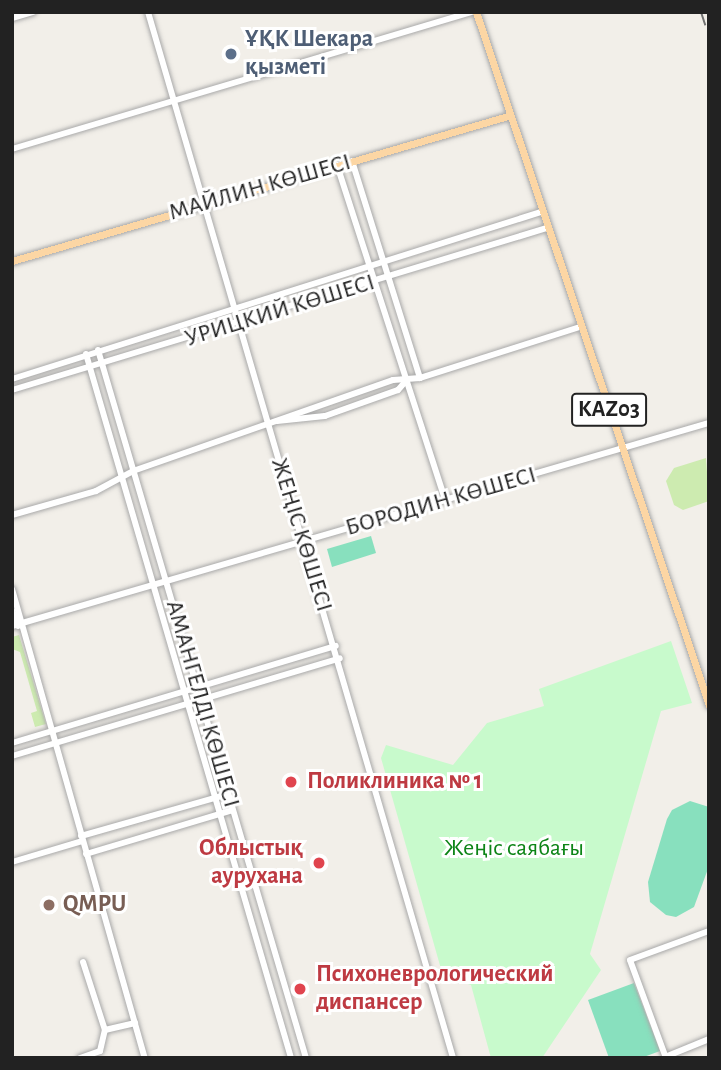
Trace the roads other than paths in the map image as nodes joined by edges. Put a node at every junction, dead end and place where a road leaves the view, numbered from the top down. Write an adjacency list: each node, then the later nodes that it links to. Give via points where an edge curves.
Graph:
1 (33, 12): 4 (street)
2 (148, 12): 5 (street, ЖЕҢІС КӨШЕСІ)
3 (474, 12): 5 (street); 6 (main road, KАZ03)
4 (12, 18)
5 (172, 100): 7 (street); 10 (street, ЖЕҢІС КӨШЕСІ)
6 (508, 116): 8 (main road, МАЙЛИН КӨШЕСІ); 11 (main road, KАZ03)
7 (12, 149)
8 (352, 161): 9 (main road, МАЙЛИН КӨШЕСІ); 14 (street)
9 (337, 165): 10 (main road, МАЙЛИН КӨШЕСІ); 15 (street)
10 (203, 204): 13 (main road, МАЙЛИН КӨШЕСІ); 18 (street, ЖЕҢІС КӨШЕСІ)
11 (541, 212): 12 (main road, KАZ03); 14 (street, УРИЦКИЙ КӨШЕСІ)
12 (547, 228): 16 (street, УРИЦКИЙ КӨШЕСІ); 20 (main road, KАZ03)
13 (12, 261)
14 (383, 262): 15 (street, УРИЦКИЙ КӨШЕСІ); 16 (street)
15 (368, 266): 17 (street); 18 (street, УРИЦКИЙ КӨШЕСІ)
16 (388, 279): 17 (street, УРИЦКИЙ КӨШЕСІ); 25 (street)
17 (373, 283): 19 (street, УРИЦКИЙ КӨШЕСІ); 27 (street)
18 (234, 310): 19 (street, ЖЕҢІС КӨШЕСІ); 21 (street, УРИЦКИЙ КӨШЕСІ)
19 (238, 324): 23 (street, УРИЦКИЙ КӨШЕСІ); 31 (street, ЖЕҢІС КӨШЕСІ)
20 (580, 327): 25 (street); 32 (main road, KАZ03)
21 (98, 350): 22 (street, УРИЦКИЙ КӨШЕСІ); 23 (street, АМАНГЕЛДІ КӨШЕСІ)
22 (86, 354): 24 (street, АМАНГЕЛДІ КӨШЕСІ); 26 (street, УРИЦКИЙ КӨШЕСІ)
23 (102, 364): 24 (street, УРИЦКИЙ КӨШЕСІ); 33 (street, АМАНГЕЛДІ КӨШЕСІ)
24 (90, 368): 28 (street, УРИЦКИЙ КӨШЕСІ); 34 (street, АМАНГЕЛДІ КӨШЕСІ)
25 (420, 378): 27 (street)
26 (12, 379)
27 (405, 382): 29 (street, via 393,380); 29 (street, via 398,390 325,416); 35 (street)
28 (12, 390)
29 (277, 421): 31 (street)
30 (709, 423): 32 (street, БОРОДИН КӨШЕСІ)
31 (267, 425): 33 (street); 37 (street, ЖЕҢІС КӨШЕСІ)
32 (622, 449): 35 (street, БОРОДИН КӨШЕСІ); 49 (main road, KАZ03)
33 (133, 471): 34 (street); 38 (street, АМАНГЕЛДІ КӨШЕСІ)
34 (122, 478): 36 (street, via 96,491); 39 (street, АМАНГЕЛДІ КӨШЕСІ)
35 (445, 500): 37 (street, БОРОДИН КӨШЕСІ)
36 (12, 516)
37 (303, 542): 38 (street, БОРОДИН КӨШЕСІ); 43 (street, ЖЕҢІС КӨШЕСІ)
38 (166, 582): 39 (street, БОРОДИН КӨШЕСІ); 45 (street, АМАНГЕЛДІ КӨШЕСІ)
39 (153, 585): 42 (street, БОРОДИН КӨШЕСІ); 46 (street, АМАНГЕЛДІ КӨШЕСІ)
40 (12, 589): 42 (street)
41 (12, 610): 42 (street)
42 (18, 625): 52 (street)
43 (336, 646): 44 (street, ЖЕҢІС КӨШЕСІ); 45 (street)
44 (340, 658): 47 (street); 73 (street, ЖЕҢІС КӨШЕСІ)
45 (197, 687): 46 (street); 47 (street, АМАНГЕЛДІ КӨШЕСІ)
46 (184, 690): 48 (street, АМАНГЕЛДІ КӨШЕСІ); 50 (street)
47 (200, 699): 48 (street); 56 (street, АМАНГЕЛДІ КӨШЕСІ)
48 (188, 702): 51 (street); 57 (street, АМАНГЕЛДІ КӨШЕСІ)
49 (709, 705)
50 (106, 714): 51 (street); 52 (street)
51 (109, 726): 53 (street)
52 (53, 731): 53 (street); 54 (street)
53 (56, 742): 55 (street); 60 (street)
54 (12, 743)
55 (12, 755)
56 (228, 794): 57 (street); 58 (street, АМАНГЕЛДІ КӨШЕСІ)
57 (215, 798): 59 (street, АМАНГЕЛДІ КӨШЕСІ); 60 (street)
58 (233, 810): 59 (street); 72 (street, АМАНГЕЛДІ КӨШЕСІ)
59 (220, 813): 61 (street); 71 (street, АМАНГЕЛДІ КӨШЕСІ)
60 (81, 839): 61 (street); 62 (street)
61 (86, 854): 65 (street)
62 (12, 862)
63 (709, 931): 68 (street, via 630,960)
64 (83, 962): 66 (street)
65 (135, 1023): 66 (street); 70 (street)
66 (105, 1030): 69 (street, via 100,1051)
67 (709, 1039): 68 (street)
68 (668, 1057)
69 (80, 1058)
70 (145, 1058)
71 (291, 1058)
72 (306, 1058)
73 (453, 1058)

